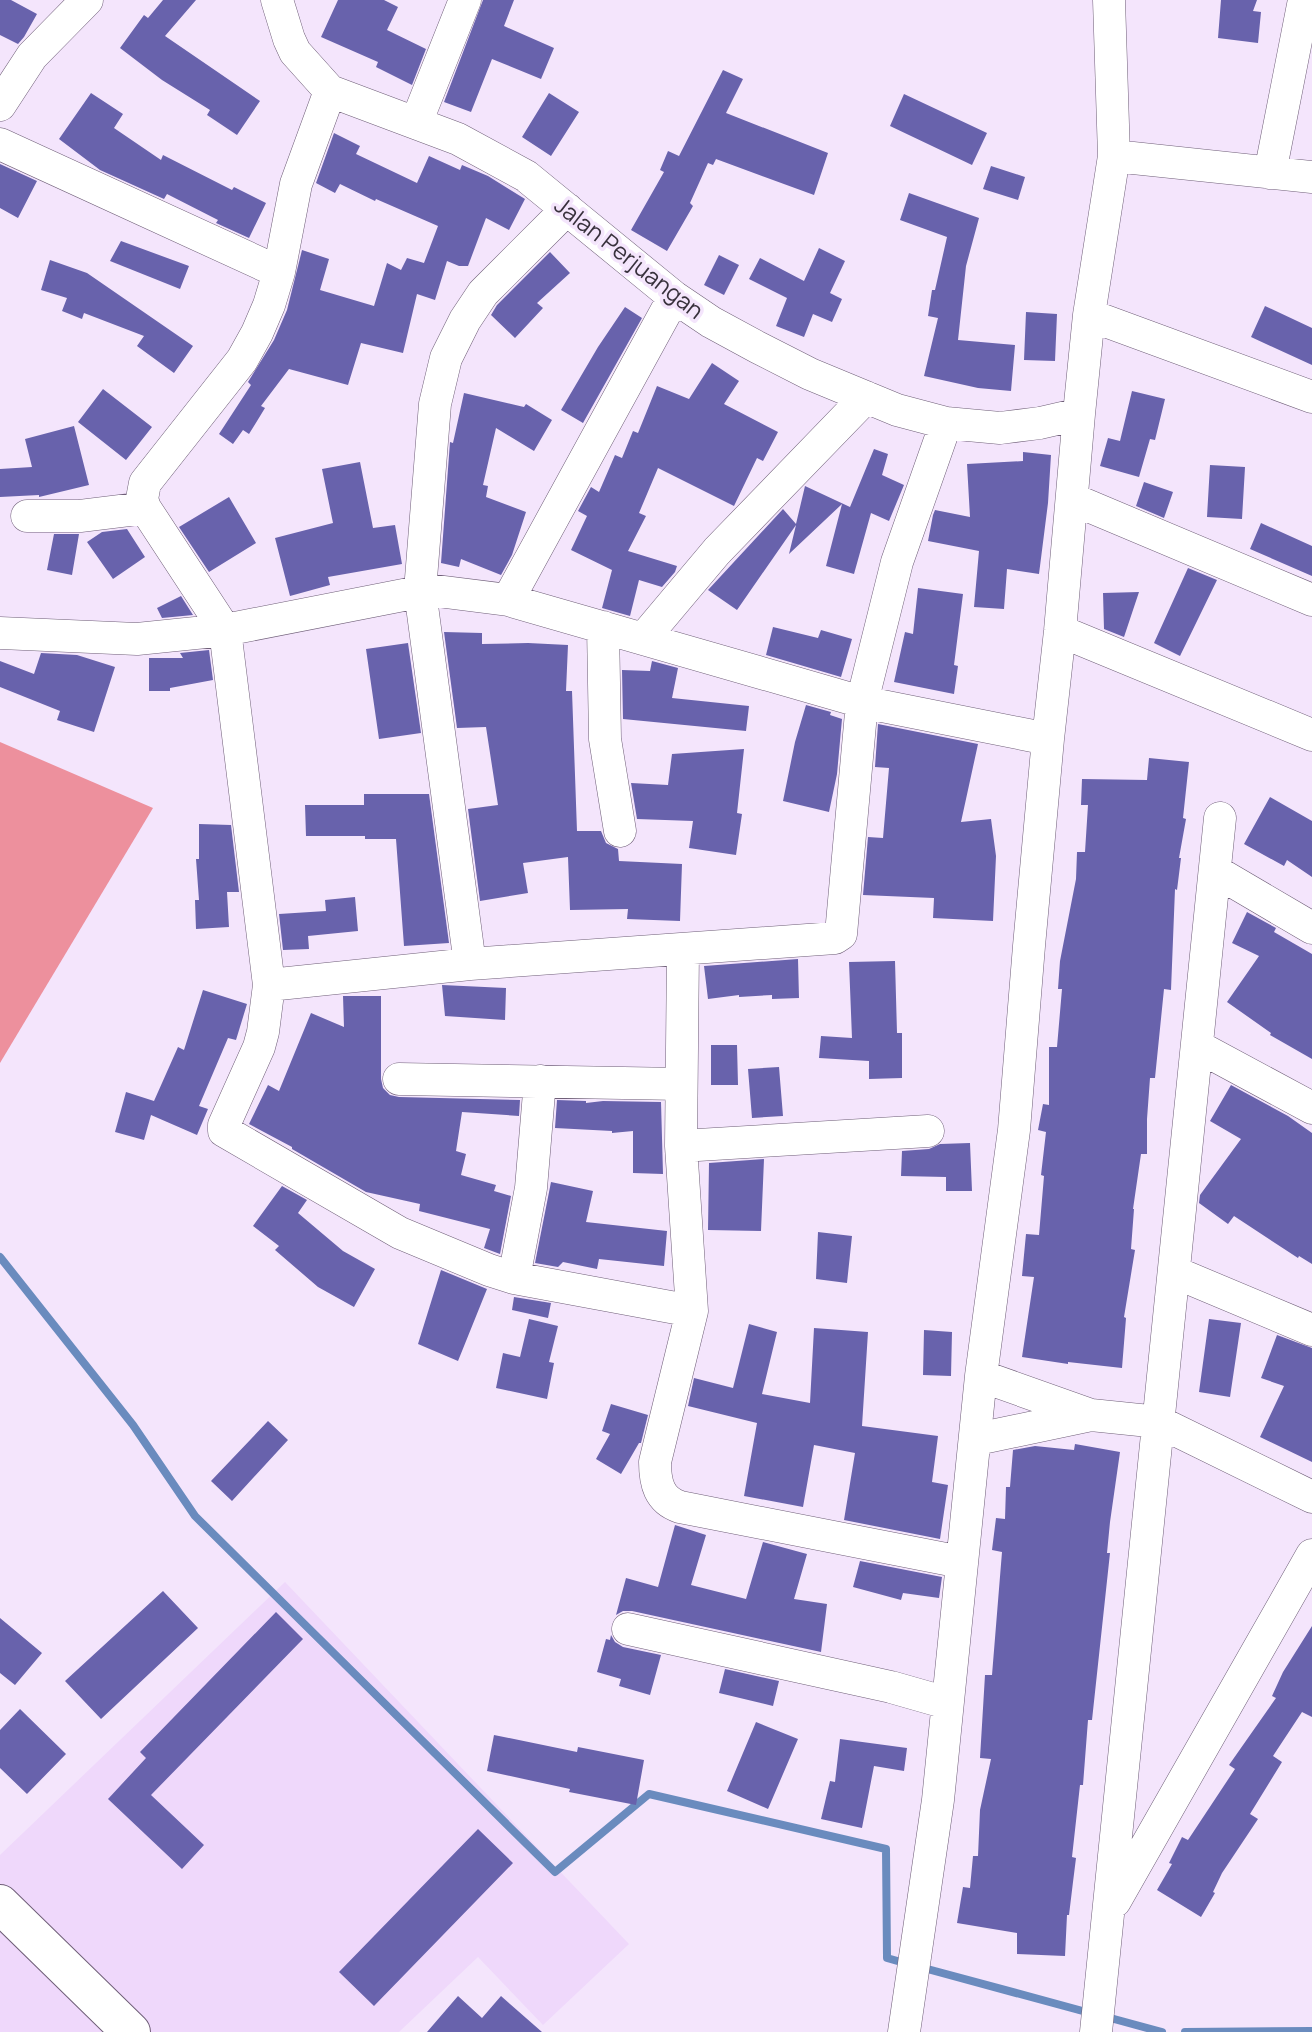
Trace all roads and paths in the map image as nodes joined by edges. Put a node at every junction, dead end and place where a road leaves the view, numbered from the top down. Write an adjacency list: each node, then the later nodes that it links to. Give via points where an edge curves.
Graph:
1 (87, 0): 7 (street, via 32,56)
2 (277, 0): 6 (street, Jalan Perjuangan, via 295,52)
3 (465, 0): 8 (street)
4 (1109, 0): 10 (street)
5 (1304, 0): 11 (street)
6 (330, 91): 8 (street, Jalan Perjuangan); 14 (street, via 296,184)
7 (0, 105)
8 (416, 123): 13 (street, Jalan Perjuangan, via 497,159)
9 (0, 144): 14 (street)
10 (1114, 156): 11 (street); 16 (street)
11 (1270, 173): 12 (street)
12 (1312, 177)
13 (567, 209): 15 (street, Jalan Perjuangan); 24 (street, via 483,293 446,358 435,404)
14 (279, 272): 22 (street, via 269,305 242,360 145,483)
15 (674, 298): 17 (street, Jalan Perjuangan, via 757,347); 25 (street)
16 (1089, 315): 18 (street); 19 (street)
17 (866, 397): 20 (street, Jalan Perjuangan); 31 (street, via 717,551)
18 (1312, 397)
19 (1079, 414): 20 (street, Jalan Perjuangan, via 1000,428); 21 (street)
20 (946, 423): 32 (street, via 897,562)
21 (1072, 499): 26 (street); 29 (street)
22 (145, 509): 23 (street); 28 (street)
23 (27, 516)
24 (420, 591): 25 (street); 28 (street); 40 (street)
25 (508, 600): 27 (street)
26 (1312, 600)
27 (603, 627): 31 (street); 36 (street, via 605,739)
28 (225, 630): 30 (street, via 137,639); 41 (street)
29 (1060, 631): 33 (street); 34 (street)
30 (0, 633)
31 (643, 639): 32 (street)
32 (862, 702): 34 (street); 39 (street, via 841,934)
33 (1312, 735)
34 (1048, 739): 53 (street, via 1014,1130)
35 (1220, 818): 37 (street)
36 (620, 831)
37 (1215, 871): 38 (street); 42 (street)
38 (1312, 928)
39 (683, 950): 40 (street); 45 (street)
40 (470, 964): 41 (street)
41 (269, 985): 50 (street, via 259,1047 224,1125 225,1132 400,1233)
42 (1197, 1046): 46 (street); 49 (street)
43 (399, 1079): 44 (street)
44 (540, 1081): 45 (street); 50 (street, via 531,1188)
45 (681, 1084): 48 (street)
46 (1312, 1108)
47 (928, 1131): 48 (street)
48 (681, 1146): 51 (street)
49 (1174, 1272): 52 (street); 55 (street)
50 (514, 1278): 51 (street)
51 (692, 1311): 59 (street, via 655,1462 660,1492 671,1504)
52 (1312, 1330)
53 (981, 1376): 54 (street); 56 (street)
54 (1091, 1415): 55 (street); 56 (street)
55 (1159, 1422): 57 (street); 63 (street)
56 (976, 1438): 59 (street)
57 (1312, 1497)
58 (1312, 1555): 63 (street)
59 (961, 1562): 61 (street)
60 (628, 1629): 61 (street)
61 (947, 1703): 64 (street)
62 (0, 1904): 65 (street)
63 (1109, 1912): 66 (street)
64 (907, 2018)
65 (131, 2032)
66 (1096, 2032)

